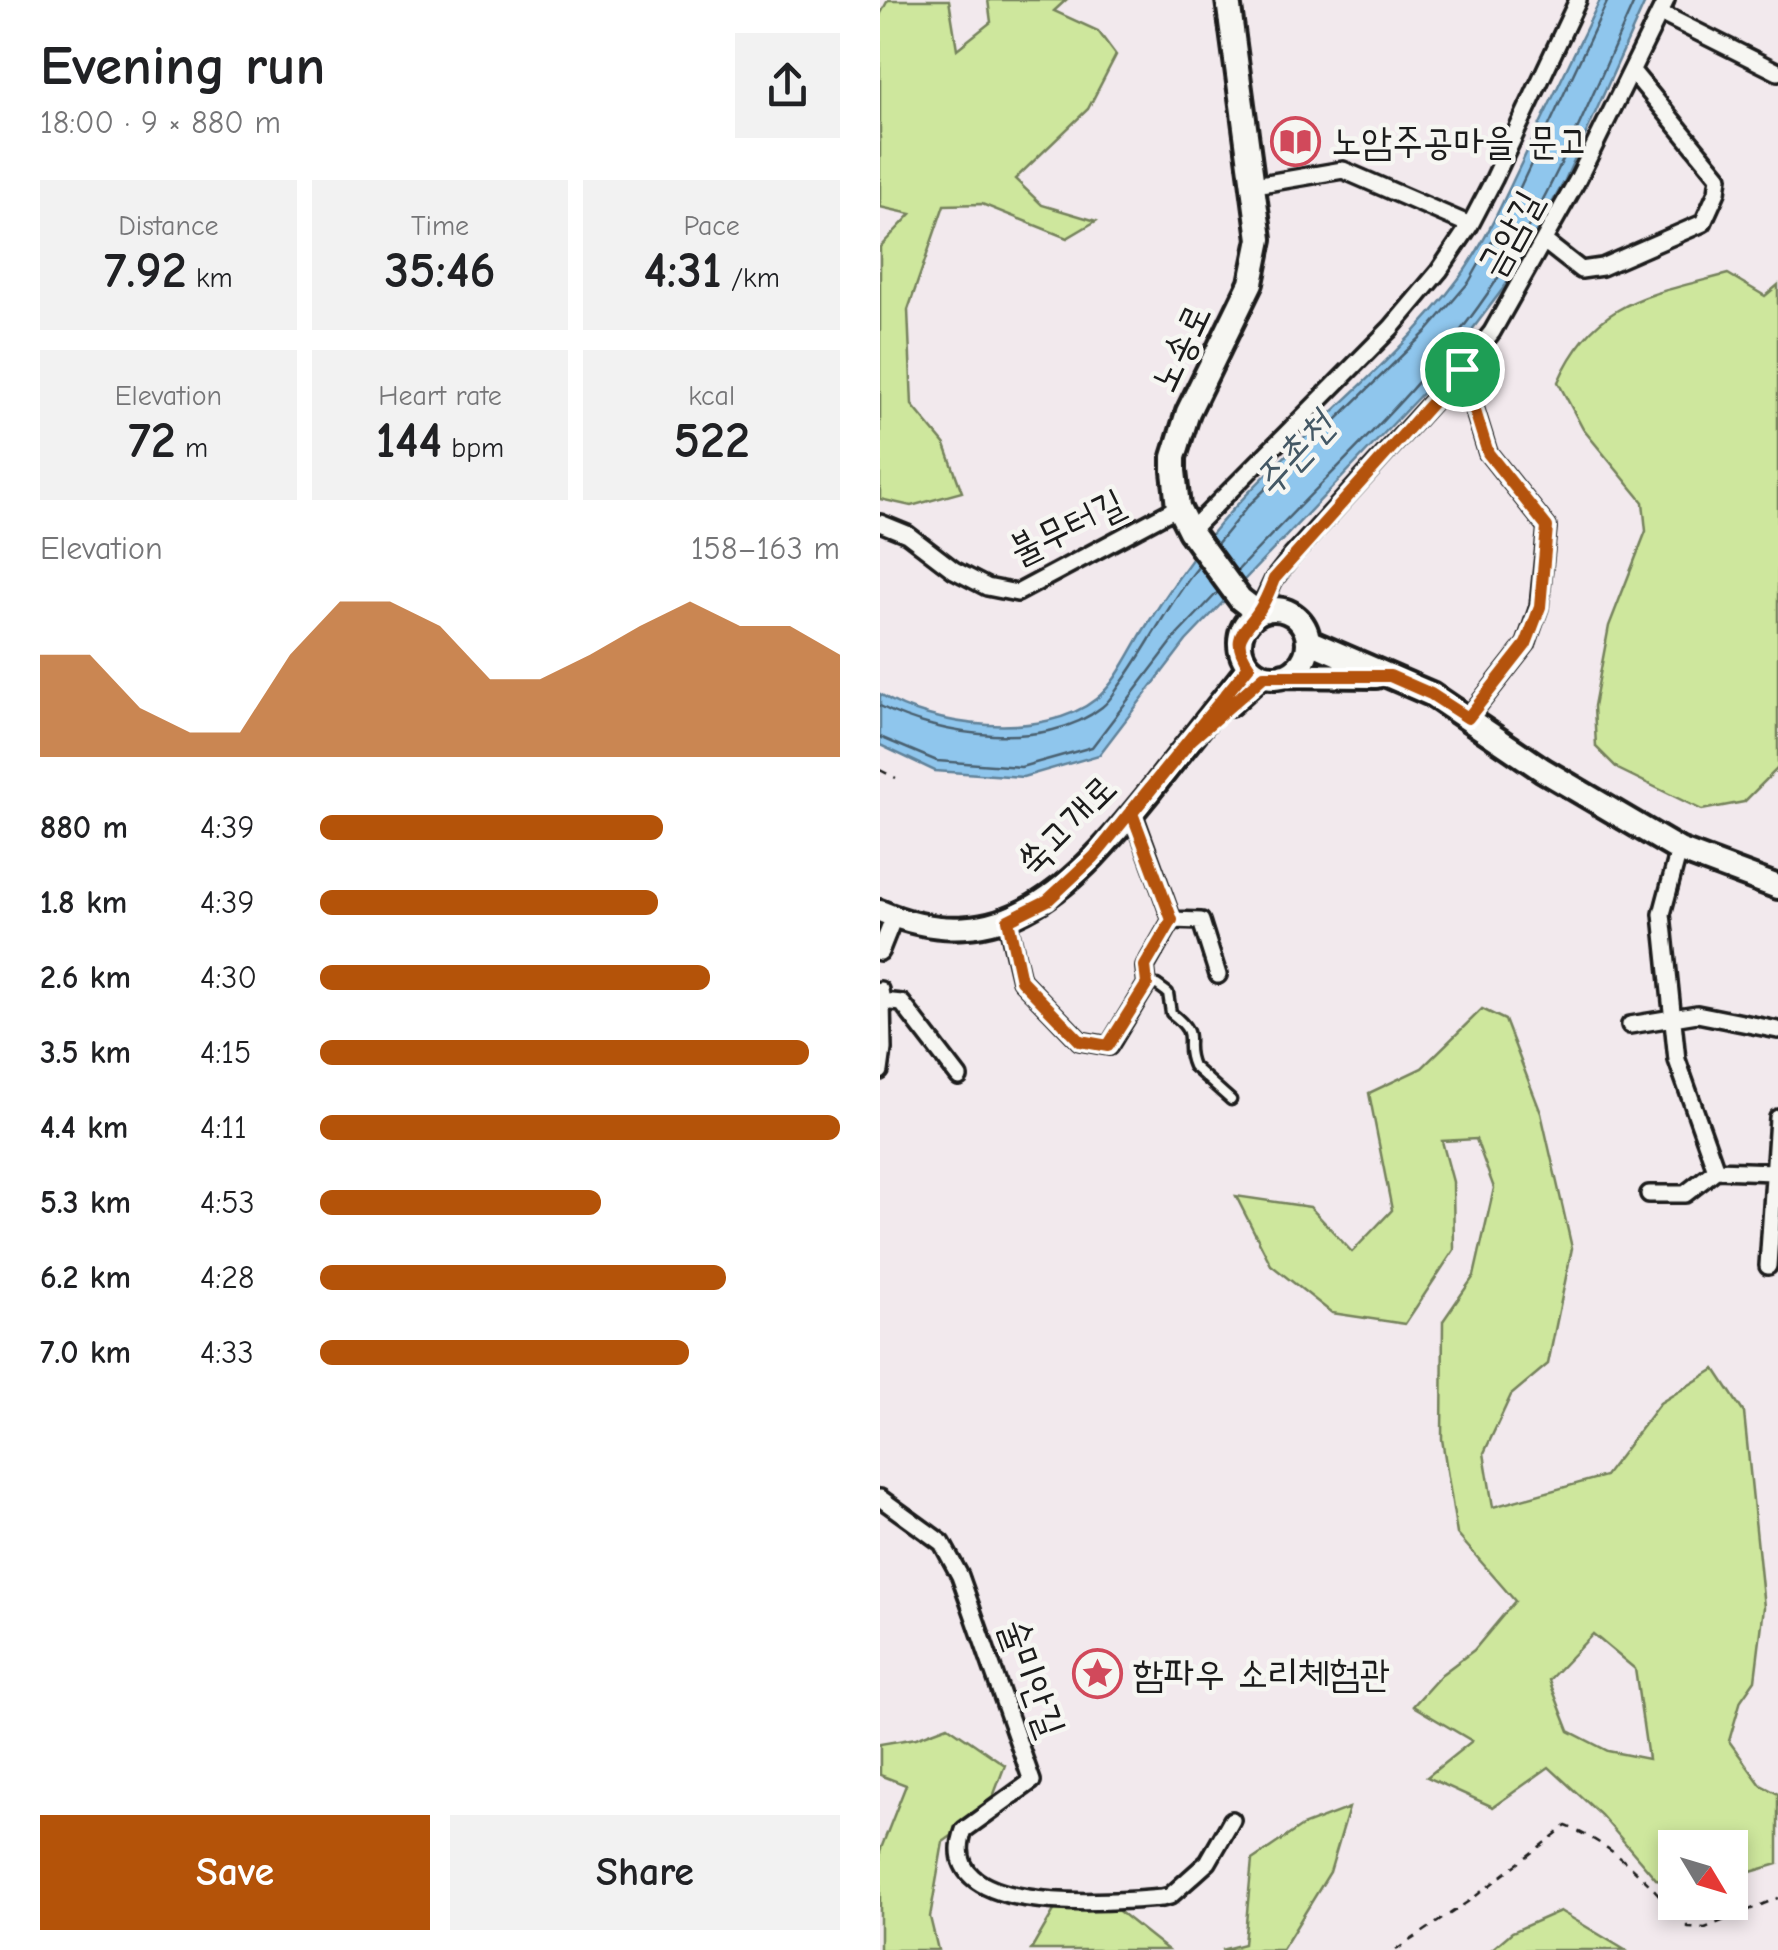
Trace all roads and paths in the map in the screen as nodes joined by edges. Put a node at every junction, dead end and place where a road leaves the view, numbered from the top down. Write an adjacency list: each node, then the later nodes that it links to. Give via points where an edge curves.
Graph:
1 (1228, 0): 6 (main road, 노송로)
2 (1578, 0): 7 (street)
3 (1663, 7): 4 (street, 금암길); 5 (street)
4 (1632, 71): 8 (street, 금암길); 8 (street, via 1719,176 1709,213 1703,223 1602,267 1581,270)
5 (1778, 72)
6 (1255, 185): 7 (street, via 1344,170); 10 (main road, 노송로, via 1256,265 1188,412 1174,458)
7 (1470, 226): 12 (street, via 1400,318)
8 (1544, 241): 9 (street, 금암길, via 1492,332)
9 (1462, 369): 13 (street, 금암길); 17 (street, via 1488,453 1547,527 1540,607 1526,644)
10 (1178, 508): 11 (street, 불무터길, via 1017,592 987,587); 12 (main road, 노송로)
11 (880, 523)
12 (1192, 534): 13 (main road, 노송로)
13 (1250, 606): 14 (main road, via 1292,614); 15 (main road, via 1241,652)
14 (1308, 641): 15 (main road, via 1302,662); 16 (main road)
15 (1266, 672): 16 (main road); 20 (street, 쑥고개로, via 1191,740)
16 (1390, 676): 17 (main road)
17 (1468, 718): 21 (main road)
18 (880, 770): 19 (path)
19 (896, 778)
20 (1132, 813): 24 (street, 쑥고개로, via 1068,884); 25 (street)
21 (1680, 850): 22 (main road); 30 (street, via 1662,914)
22 (1778, 886)
23 (887, 914): 24 (street, 쑥고개로, via 922,927); 26 (street)
24 (1008, 920): 28 (street, via 1021,980 1080,1041 1108,1046)
25 (1172, 920): 27 (street, via 1201,920); 28 (street, via 1145,966)
26 (880, 952)
27 (1218, 975)
28 (1147, 984): 35 (lane, via 1168,994 1171,1013 1190,1034 1193,1066)
29 (881, 996): 33 (street); 34 (street, via 902,1003)
30 (1675, 1017): 31 (street); 32 (street, via 1697,1014); 37 (street, via 1677,1060)
31 (1630, 1025)
32 (1778, 1030)
33 (880, 1071)
34 (959, 1077)
35 (1231, 1100)
36 (1778, 1118): 38 (street)
37 (1716, 1170): 38 (street); 39 (street, via 1685,1194)
38 (1774, 1172): 40 (street)
39 (1648, 1194)
40 (1768, 1266)
41 (880, 1498): 42 (street, 술미안길, via 942,1543 960,1576 1032,1781 964,1830 962,1860 971,1875 1003,1895 1049,1901 1162,1898 1208,1862)
42 (1232, 1820)
43 (1778, 1898): 44 (path, via 1705,1928 1688,1927 1612,1848 1566,1826)
44 (1396, 1950)

